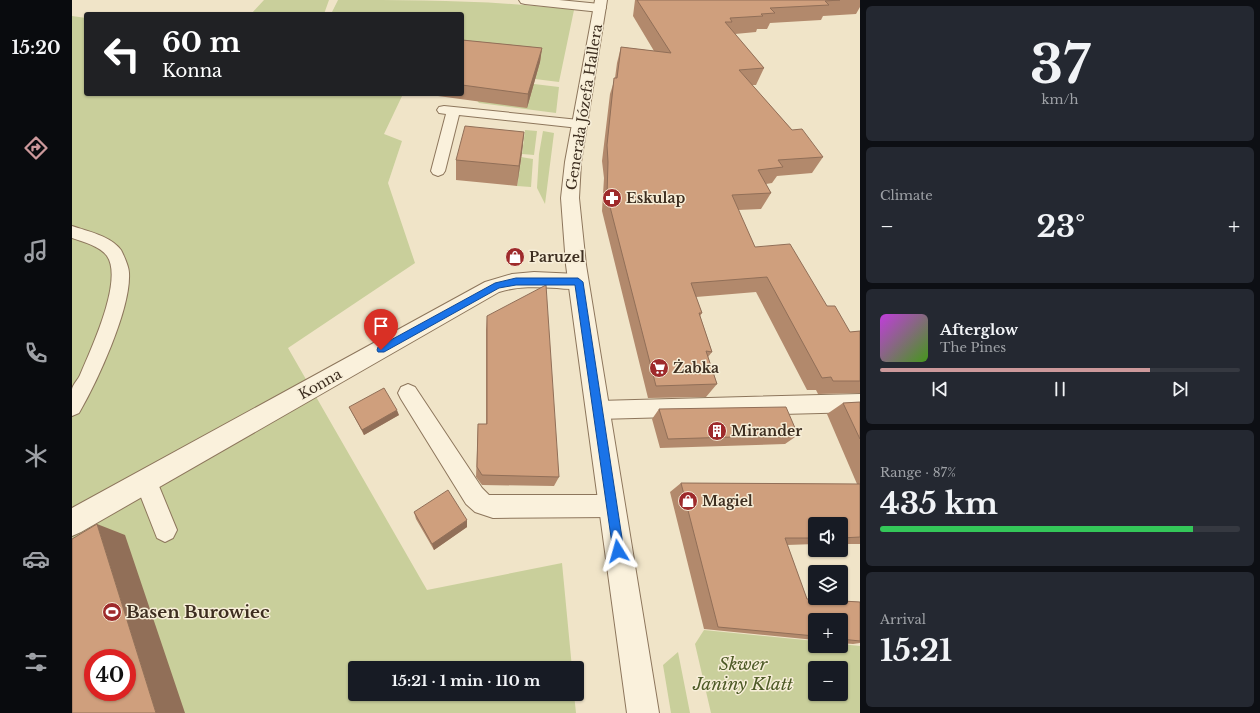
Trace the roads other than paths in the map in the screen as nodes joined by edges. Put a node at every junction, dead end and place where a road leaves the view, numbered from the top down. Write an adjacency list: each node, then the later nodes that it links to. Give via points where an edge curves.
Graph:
1 (525, 0): 2 (street)
2 (600, 4): 3 (street, Generała Józefa Hallera)
3 (579, 124): 4 (lane, via 449,110); 6 (street, Generała Józefa Hallera, via 570,198)
4 (438, 171)
5 (72, 232): 9 (lane, via 101,242 114,253 121,272 119,292 111,320 87,381)
6 (578, 282): 10 (street, Generała Józefa Hallera); 11 (street, Konna, via 516,282 498,285)
7 (408, 393): 12 (lane, via 474,496 483,504 493,507)
8 (860, 403): 10 (lane)
9 (72, 407)
10 (598, 410): 12 (street, Generała Józefa Hallera)
11 (146, 482): 13 (street, Konna); 14 (lane)
12 (612, 506): 15 (street, Generała Józefa Hallera)
13 (72, 523)
14 (165, 530)
15 (643, 713)

